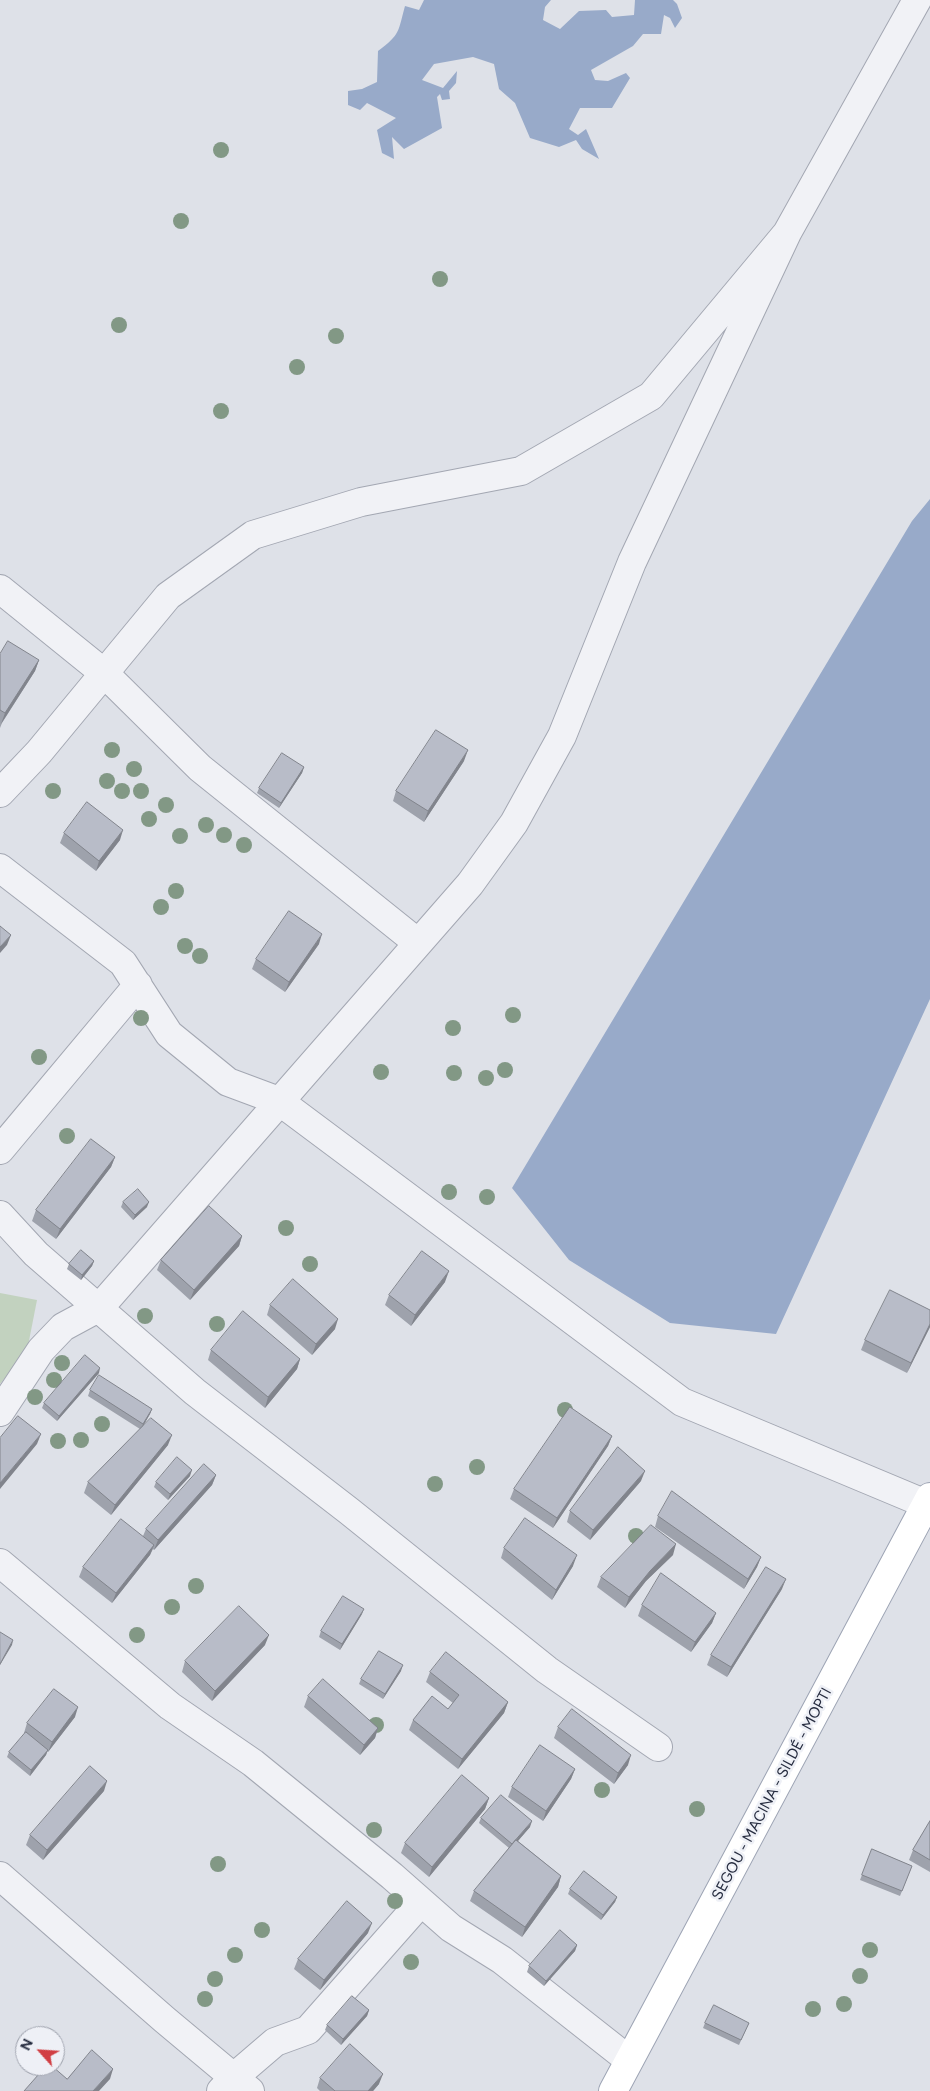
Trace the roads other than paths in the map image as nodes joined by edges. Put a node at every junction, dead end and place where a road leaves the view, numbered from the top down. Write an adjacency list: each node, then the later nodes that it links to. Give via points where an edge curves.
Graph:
1 (918, 0): 2 (street)
2 (787, 233): 4 (street, via 651,396 520,471 361,502 253,535 168,596); 7 (street, via 632,562 562,736 514,823 470,884)
3 (0, 589): 4 (street)
4 (104, 674): 5 (street); 7 (street, via 200,768)
5 (0, 793)
6 (0, 868): 8 (street, via 123,962)
7 (418, 943): 9 (street)
8 (138, 985): 9 (street, via 176,1040 228,1082); 10 (street)
9 (279, 1101): 12 (street); 14 (street, via 682,1402)
10 (0, 1150)
11 (0, 1215): 12 (street, via 36,1254)
12 (100, 1307): 13 (street, via 63,1327 47,1344); 16 (street, via 195,1392 547,1670)
13 (0, 1412)
14 (928, 1501): 19 (main road, SEGOU - MACINA - SILDÉ - MOPTI)
15 (0, 1562): 18 (street, via 170,1706 253,1763)
16 (658, 1747)
17 (0, 1876): 20 (street)
18 (421, 1902): 19 (street, via 451,1928 502,1960); 20 (street, via 308,2030 275,2042)
19 (630, 2060): 21 (main road, SEGOU - MACINA - SILDÉ - MOPTI)
20 (235, 2087)
21 (613, 2091)

